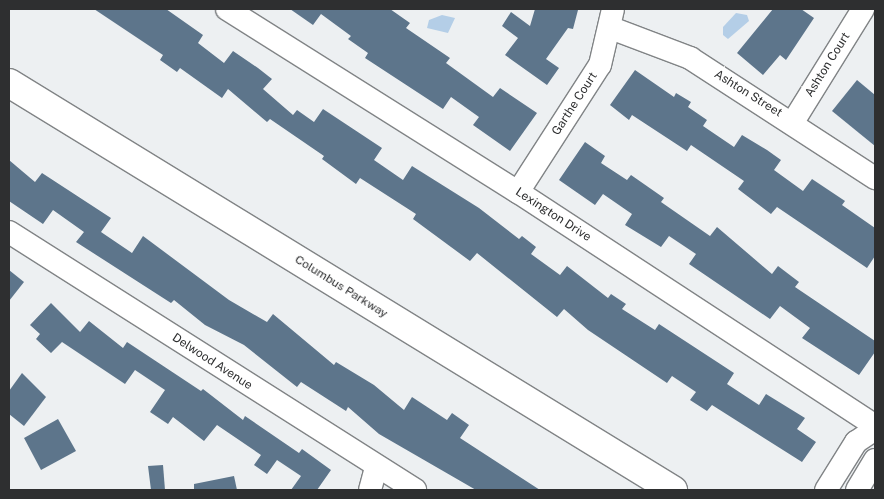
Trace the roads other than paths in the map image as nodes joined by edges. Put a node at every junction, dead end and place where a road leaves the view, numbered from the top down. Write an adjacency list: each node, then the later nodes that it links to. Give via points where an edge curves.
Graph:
1 (227, 9): 7 (street, Lexington Drive)
2 (863, 9): 5 (street, Ashton Court)
3 (612, 18): 5 (street, Ashton Street, via 690,58); 7 (street, Garthe Court, via 600,65)
4 (9, 84): 14 (main road, Columbus Parkway)
5 (792, 122): 6 (street, Ashton Street)
6 (875, 178)
7 (518, 192): 9 (street, Lexington Drive)
8 (9, 232): 11 (street, Delwood Avenue)
9 (875, 427): 15 (street, via 856,442)
10 (875, 460): 16 (street)
11 (376, 467): 12 (street); 13 (street, Delwood Avenue)
12 (370, 490)
13 (415, 490)
14 (673, 490)
15 (826, 490)
16 (857, 490)

